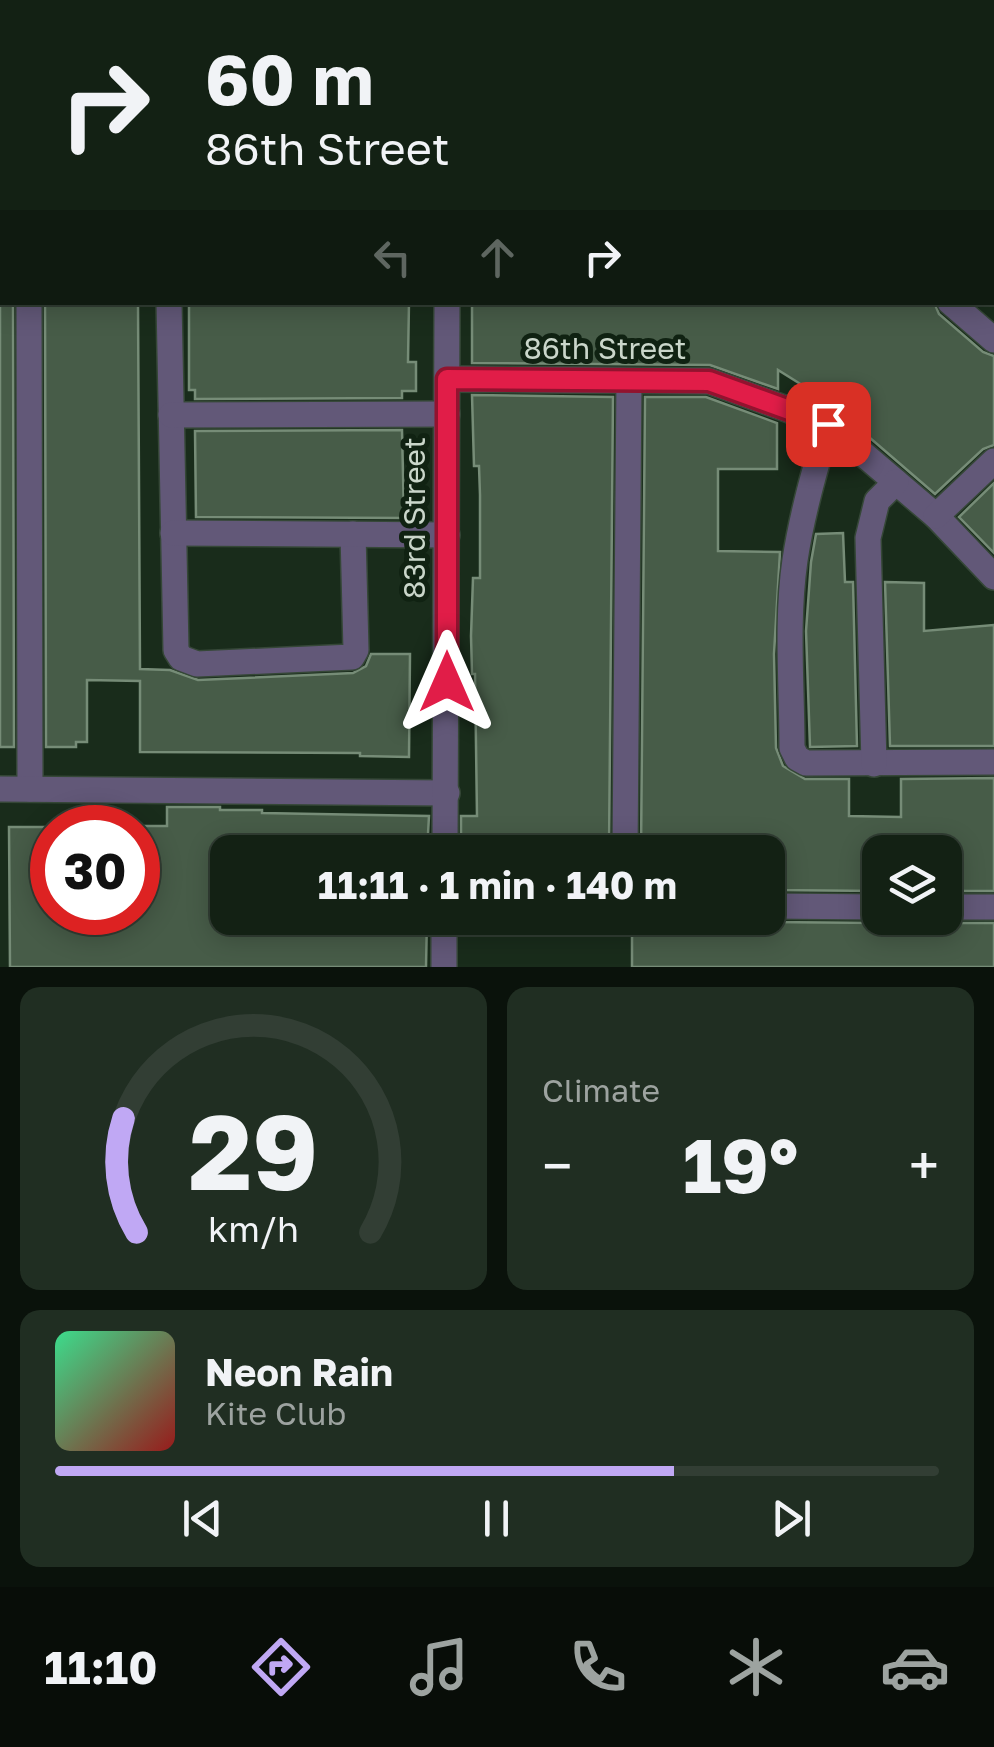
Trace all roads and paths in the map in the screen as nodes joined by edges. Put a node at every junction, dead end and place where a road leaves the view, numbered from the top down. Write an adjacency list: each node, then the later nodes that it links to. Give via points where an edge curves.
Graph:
1 (29, 305): 21 (street)
2 (170, 305): 9 (street)
3 (447, 305): 6 (street, 83rd Street)
4 (953, 305): 5 (street)
5 (994, 340)
6 (447, 379): 7 (street, 86th Street); 8 (street, 83rd Street)
7 (629, 381): 10 (street, 86th Street, via 709,381); 24 (street)
8 (447, 414): 9 (street); 16 (street, 83rd Street)
9 (172, 416): 14 (street)
10 (828, 424): 12 (street, 86th Street); 19 (street, via 795,563 792,748 806,763)
11 (994, 461): 13 (street)
12 (896, 482): 13 (street, 86th Street); 19 (street, via 877,501 868,538)
13 (936, 516): 17 (street, 86th Street)
14 (173, 533): 15 (street); 15 (street, via 176,650 197,664 352,658)
15 (353, 534): 16 (street)
16 (447, 535): 22 (street, 83rd Street)
17 (994, 578)
18 (994, 762): 19 (street)
19 (874, 764)
20 (0, 789): 21 (street)
21 (30, 790): 22 (street)
22 (446, 794): 23 (street, 83rd Street)
23 (445, 835)
24 (625, 835)
25 (785, 906): 26 (street)
26 (862, 907)
27 (962, 907): 28 (street)
28 (994, 907)
29 (444, 935): 30 (street)
30 (444, 967)

